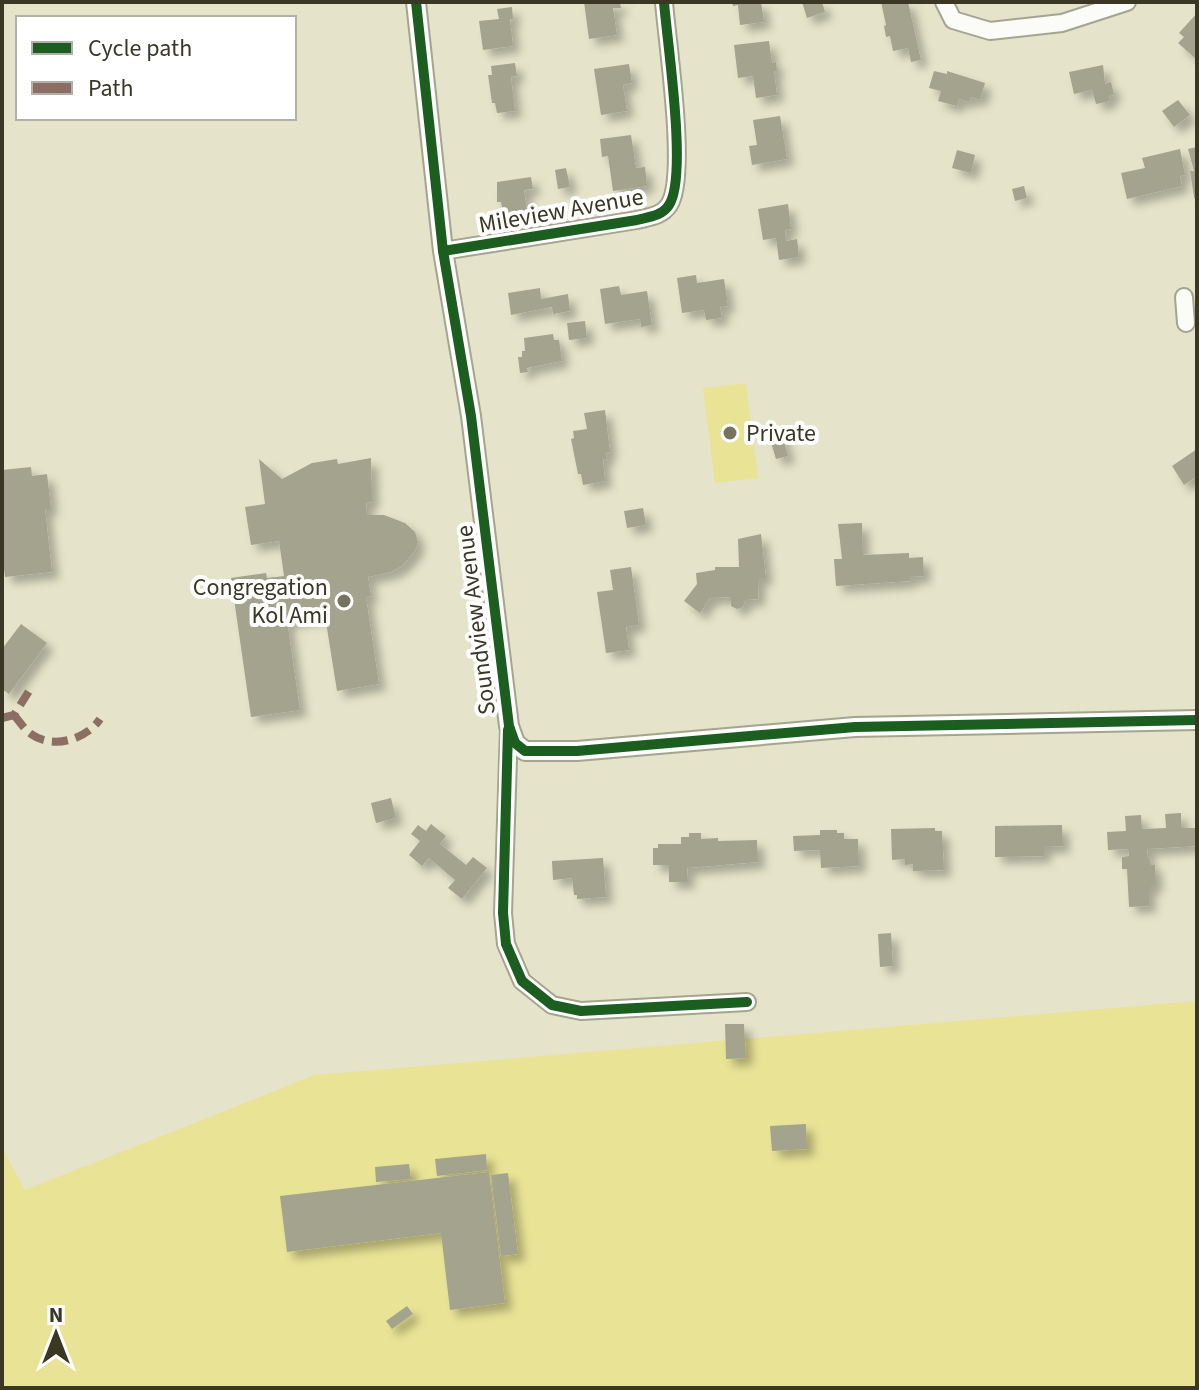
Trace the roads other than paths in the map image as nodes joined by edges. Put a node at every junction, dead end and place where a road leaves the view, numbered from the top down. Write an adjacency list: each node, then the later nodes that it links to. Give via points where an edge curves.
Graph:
1 (416, 2): 5 (street, Soundview Avenue)
2 (664, 2): 5 (street, Mileview Avenue, via 678,158 668,207 637,220)
3 (944, 2): 4 (street, via 953,20 990,31 1062,23)
4 (1127, 2)
5 (443, 251): 9 (street, Soundview Avenue, via 471,416)
6 (1184, 297): 7 (street)
7 (1186, 323)
8 (1197, 720): 9 (street, Soundview Avenue, via 855,727 577,751 525,751 515,743)
9 (509, 726): 10 (street, via 503,913 506,944 522,981 552,1005 581,1011)
10 (747, 1002)

